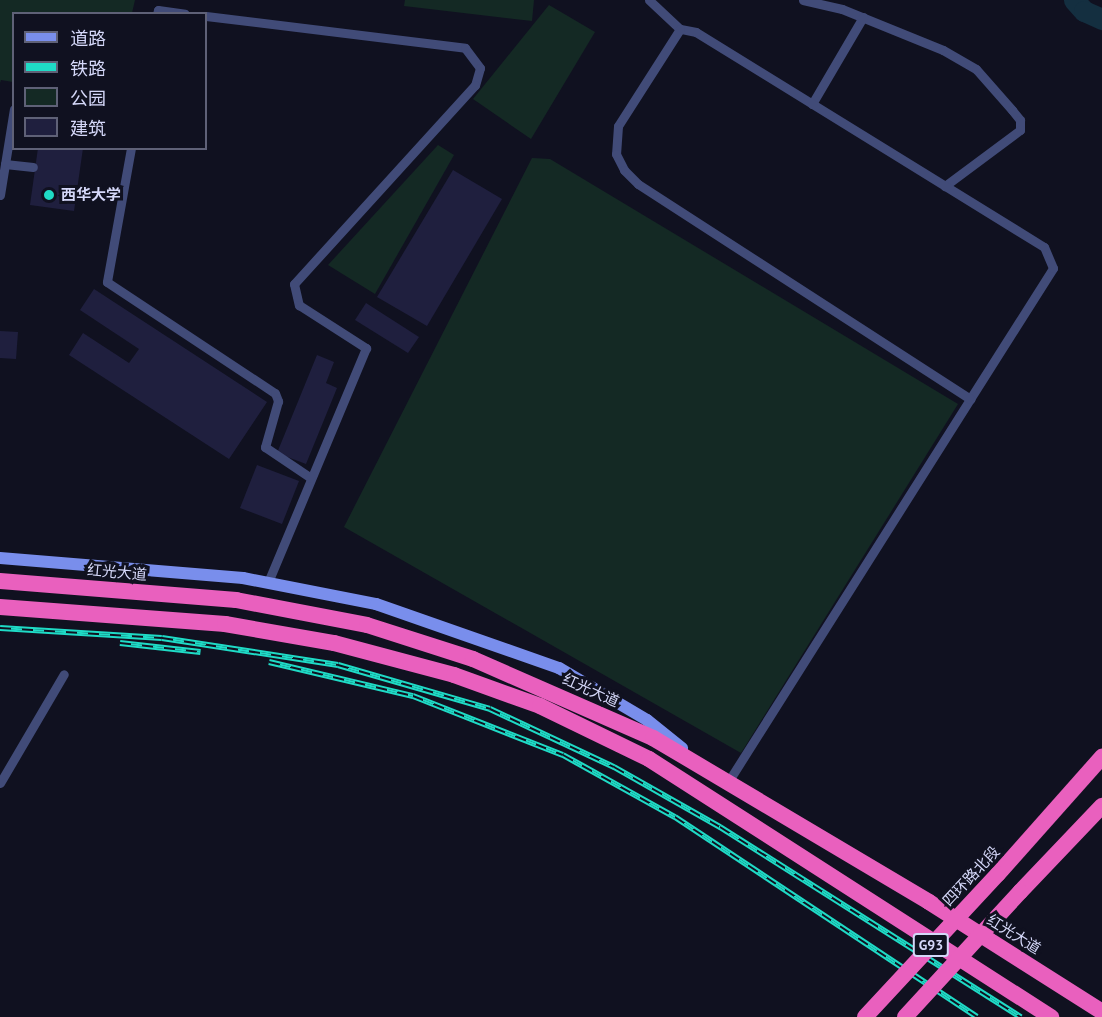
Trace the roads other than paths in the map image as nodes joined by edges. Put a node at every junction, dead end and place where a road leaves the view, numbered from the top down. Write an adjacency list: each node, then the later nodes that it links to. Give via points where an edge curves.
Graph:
1 (650, 0): 7 (street)
2 (803, 0): 6 (street)
3 (158, 12): 4 (street)
4 (172, 12)
5 (207, 16): 16 (street, via 465,48 480,68 475,86 294,284 299,305 366,348)
6 (863, 17): 8 (street); 13 (street, via 943,50 976,69 1020,120 1020,130)
7 (680, 29): 8 (street, via 696,32); 15 (street, via 618,126 616,154 624,170 638,184)
8 (812, 104): 13 (street)
9 (12, 121): 11 (street)
10 (131, 150): 16 (street, via 107,282 275,393 278,401 265,447)
11 (5, 164): 12 (street); 14 (street)
12 (33, 167)
13 (945, 186): 15 (street, via 1044,248 1053,268)
14 (0, 195)
15 (970, 399): 23 (street)
16 (311, 478): 19 (street)
17 (0, 558): 19 (main road)
18 (0, 581): 23 (highway, 红光大道, via 236,600 367,625 473,659 557,694 653,738)
19 (268, 582): 23 (main road, via 419,616 559,668 647,720)
20 (0, 607): 29 (highway, via 225,624 334,643 454,675 540,706 649,759)
21 (64, 674): 24 (street)
22 (1102, 758): 27 (highway, 四环路北段 / G93, bridge)
23 (722, 779): 26 (highway, 红光大道, via 929,902)
24 (0, 783)
25 (1102, 806): 28 (highway, G93, bridge)
26 (1102, 1012)
27 (865, 1017)
28 (905, 1017)
29 (1051, 1017)

